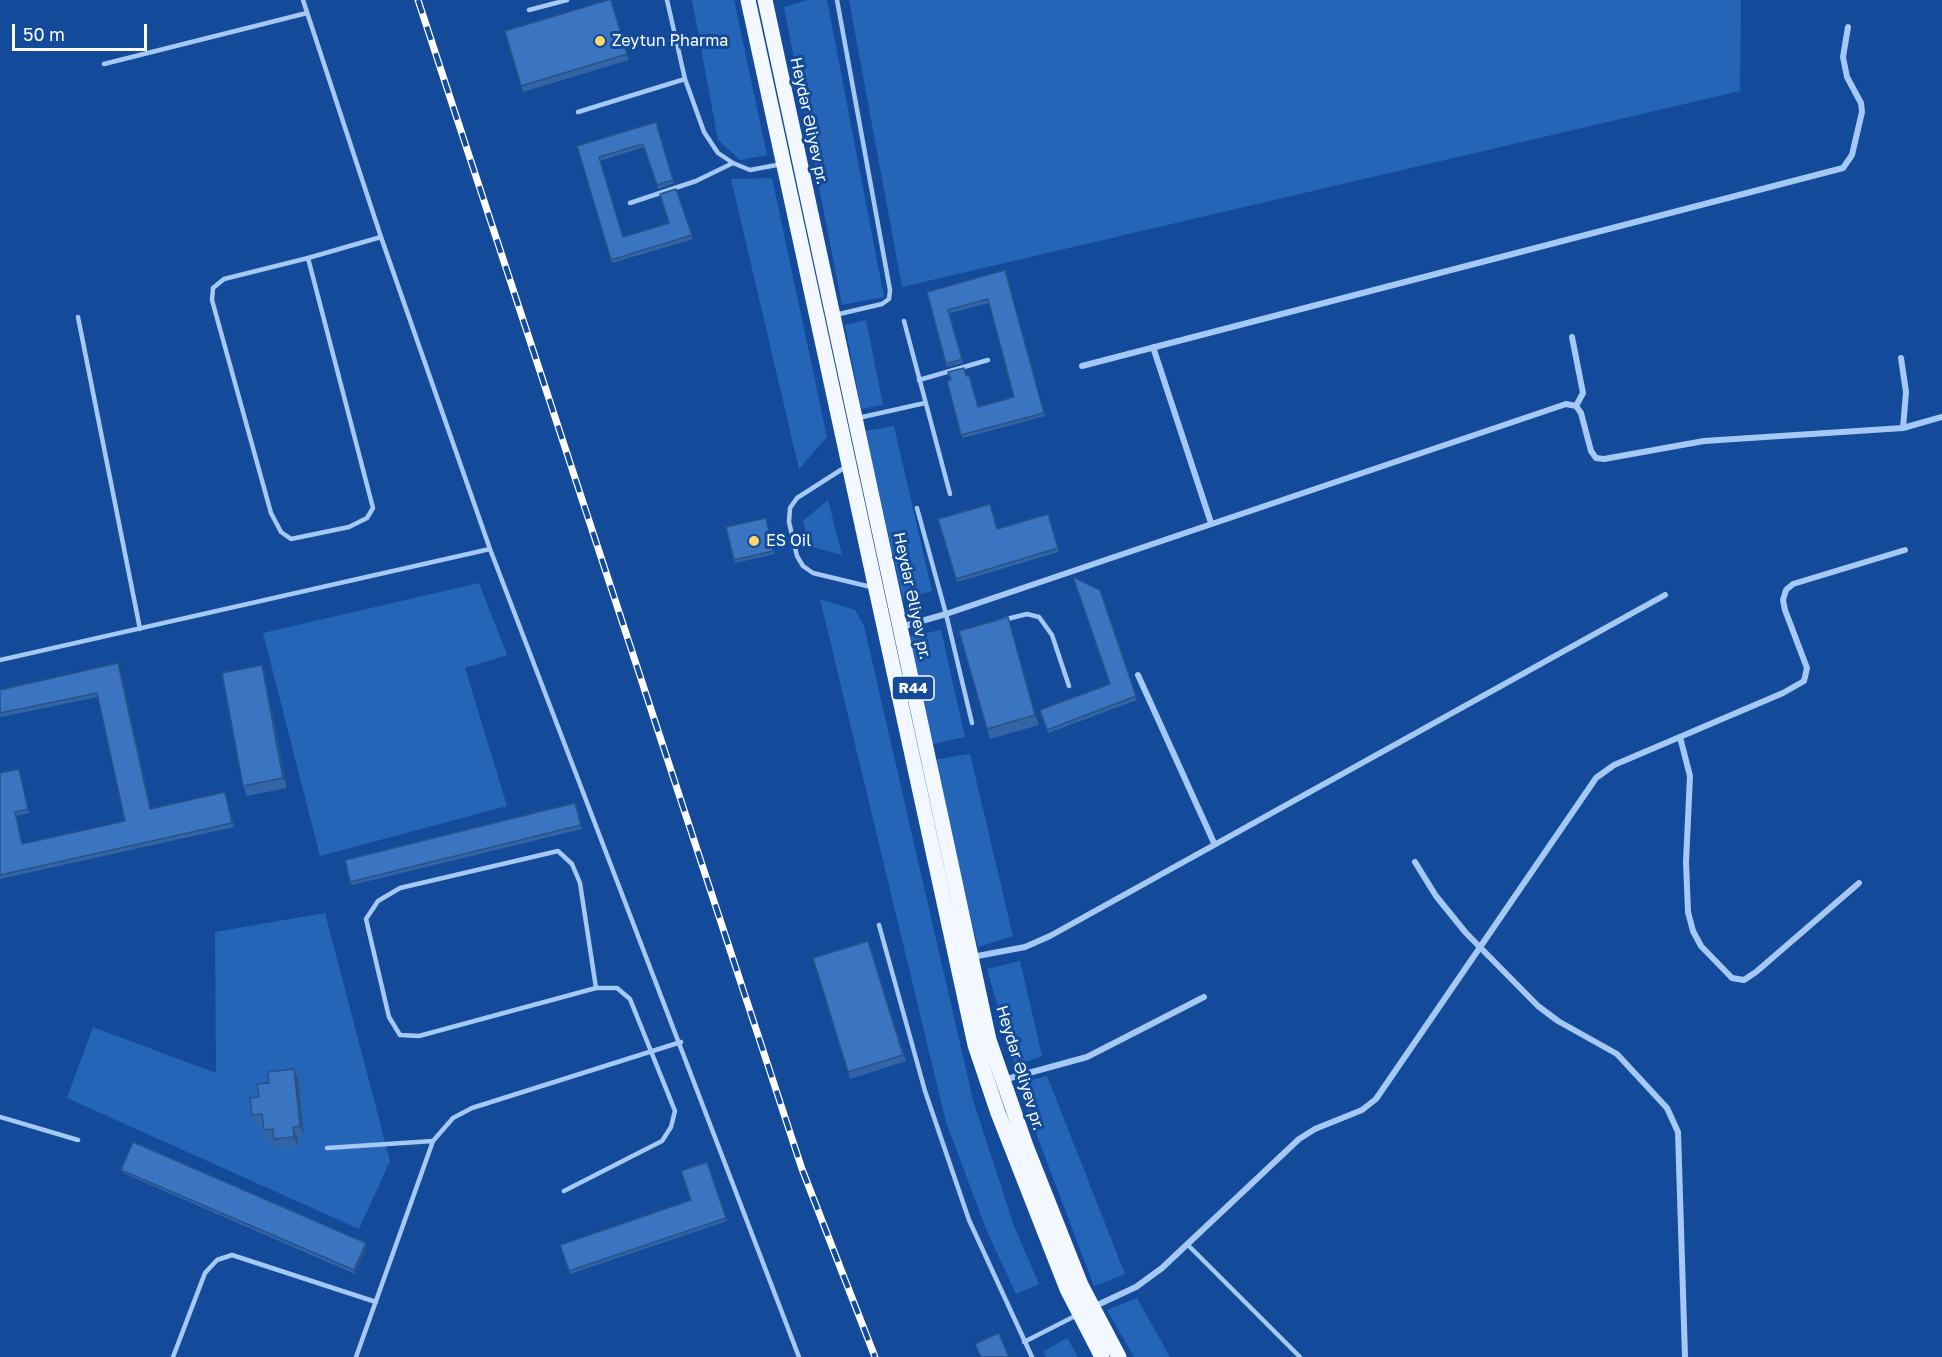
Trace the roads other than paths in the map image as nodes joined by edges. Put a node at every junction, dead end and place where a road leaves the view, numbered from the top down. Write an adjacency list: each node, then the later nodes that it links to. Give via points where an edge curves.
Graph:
1 (303, 0): 8 (lane)
2 (567, 0): 7 (lane)
3 (667, 0): 11 (lane)
4 (748, 0): 14 (main road, Heydər Əliyev pr. / R44)
5 (765, 0): 18 (main road, Heydər Əliyev pr. / R44)
6 (837, 0): 18 (lane, via 890,290 889,298 882,304)
7 (529, 10)
8 (307, 13): 10 (lane); 16 (lane)
9 (1848, 27): 22 (street, via 1846,77 1862,112 1852,155 1843,168)
10 (104, 64)
11 (685, 79): 12 (lane); 13 (lane, via 704,132 718,153)
12 (578, 112)
13 (733, 163): 14 (lane, via 750,170); 15 (lane, via 696,181)
14 (783, 163): 32 (main road, Heydər Əliyev pr. / R44)
15 (630, 203)
16 (381, 237): 17 (lane); 36 (lane)
17 (308, 258): 17 (lane, via 373,508 367,518 349,527 291,538 281,532 271,513 212,300 213,288 224,279)
18 (833, 315): 30 (main road, Heydər Əliyev pr. / R44)
19 (78, 317): 43 (lane)
20 (904, 321): 26 (lane)
21 (1572, 337): 28 (street, via 1583,393)
22 (1153, 347): 25 (street); 35 (street)
23 (1901, 358): 31 (street, via 1906,392)
24 (988, 360): 26 (lane)
25 (1082, 366)
26 (919, 380): 27 (lane)
27 (925, 403): 30 (lane); 33 (lane)
28 (1576, 406): 31 (street, via 1591,451 1596,458 1604,459 1704,441); 35 (street, via 1566,404)
29 (1942, 417): 31 (street)
30 (855, 418): 42 (main road, Heydər Əliyev pr. / R44)
31 (1903, 428)
32 (849, 465): 38 (main road, Heydər Əliyev pr. / R44); 38 (lane, via 797,498 790,508 789,522 803,566 813,573)
33 (950, 494)
34 (917, 508): 40 (lane)
35 (1210, 523): 40 (street)
36 (490, 549): 43 (lane); 59 (lane)
37 (1905, 550): 50 (street, via 1793,584 1783,600 1807,668 1804,681)
38 (876, 588): 69 (main road, Heydər Əliyev pr. / R44, via 975,1045 1067,1289)
39 (1665, 595): 51 (street)
40 (946, 614): 42 (street); 45 (lane)
41 (995, 622): 48 (lane, via 1027,614 1039,617 1052,635)
42 (900, 627): 56 (main road, Heydər Əliyev pr. / R44)
43 (140, 629): 46 (lane)
44 (962, 631): 45 (lane)
45 (951, 634): 49 (lane)
46 (0, 660)
47 (1138, 675): 51 (street)
48 (1069, 686)
49 (972, 723)
50 (1680, 737): 53 (street, via 1690,776 1688,912 1701,946 1732,978 1744,980 1756,972); 55 (street, via 1614,765 1596,778)
51 (1214, 843): 56 (street, via 1042,940)
52 (1415, 862): 55 (street, via 1436,896)
53 (1859, 884)
54 (879, 925): 70 (lane, via 925,1091 969,1220)
55 (1480, 948): 67 (street, via 1376,1099 1362,1110 1299,1139); 78 (street, via 1538,1006 1617,1054 1667,1108 1678,1132)
56 (971, 957): 61 (main road, Heydər Əliyev pr. / R44)
57 (596, 988): 57 (lane, via 419,1036 400,1035 389,1017 366,919 378,901 400,888 558,851 572,864 580,883); 60 (lane, via 617,988 630,999)
58 (1204, 997): 61 (street, via 1087,1057)
59 (681, 1042): 60 (lane); 73 (lane)
60 (651, 1052): 64 (lane, via 472,1108 453,1118); 66 (lane, via 675,1111 671,1128 662,1141)
61 (1002, 1080): 69 (main road, Heydər Əliyev pr. / R44, via 1081,1285)
62 (0, 1117): 63 (lane)
63 (78, 1140)
64 (433, 1141): 65 (lane); 68 (lane)
65 (327, 1148)
66 (564, 1191)
67 (1187, 1244): 69 (street, via 1136,1287); 77 (lane)
68 (376, 1302): 71 (lane, via 232,1255 217,1260 205,1273); 72 (lane)
69 (1086, 1311): 70 (lane); 75 (main road, Heydər Əliyev pr. / R44); 76 (main road, Heydər Əliyev pr. / R44)
70 (1024, 1342): 74 (lane)
71 (173, 1357)
72 (356, 1357)
73 (799, 1357)
74 (1032, 1357)
75 (1102, 1357)
76 (1119, 1357)
77 (1300, 1357)
78 (1685, 1357)

